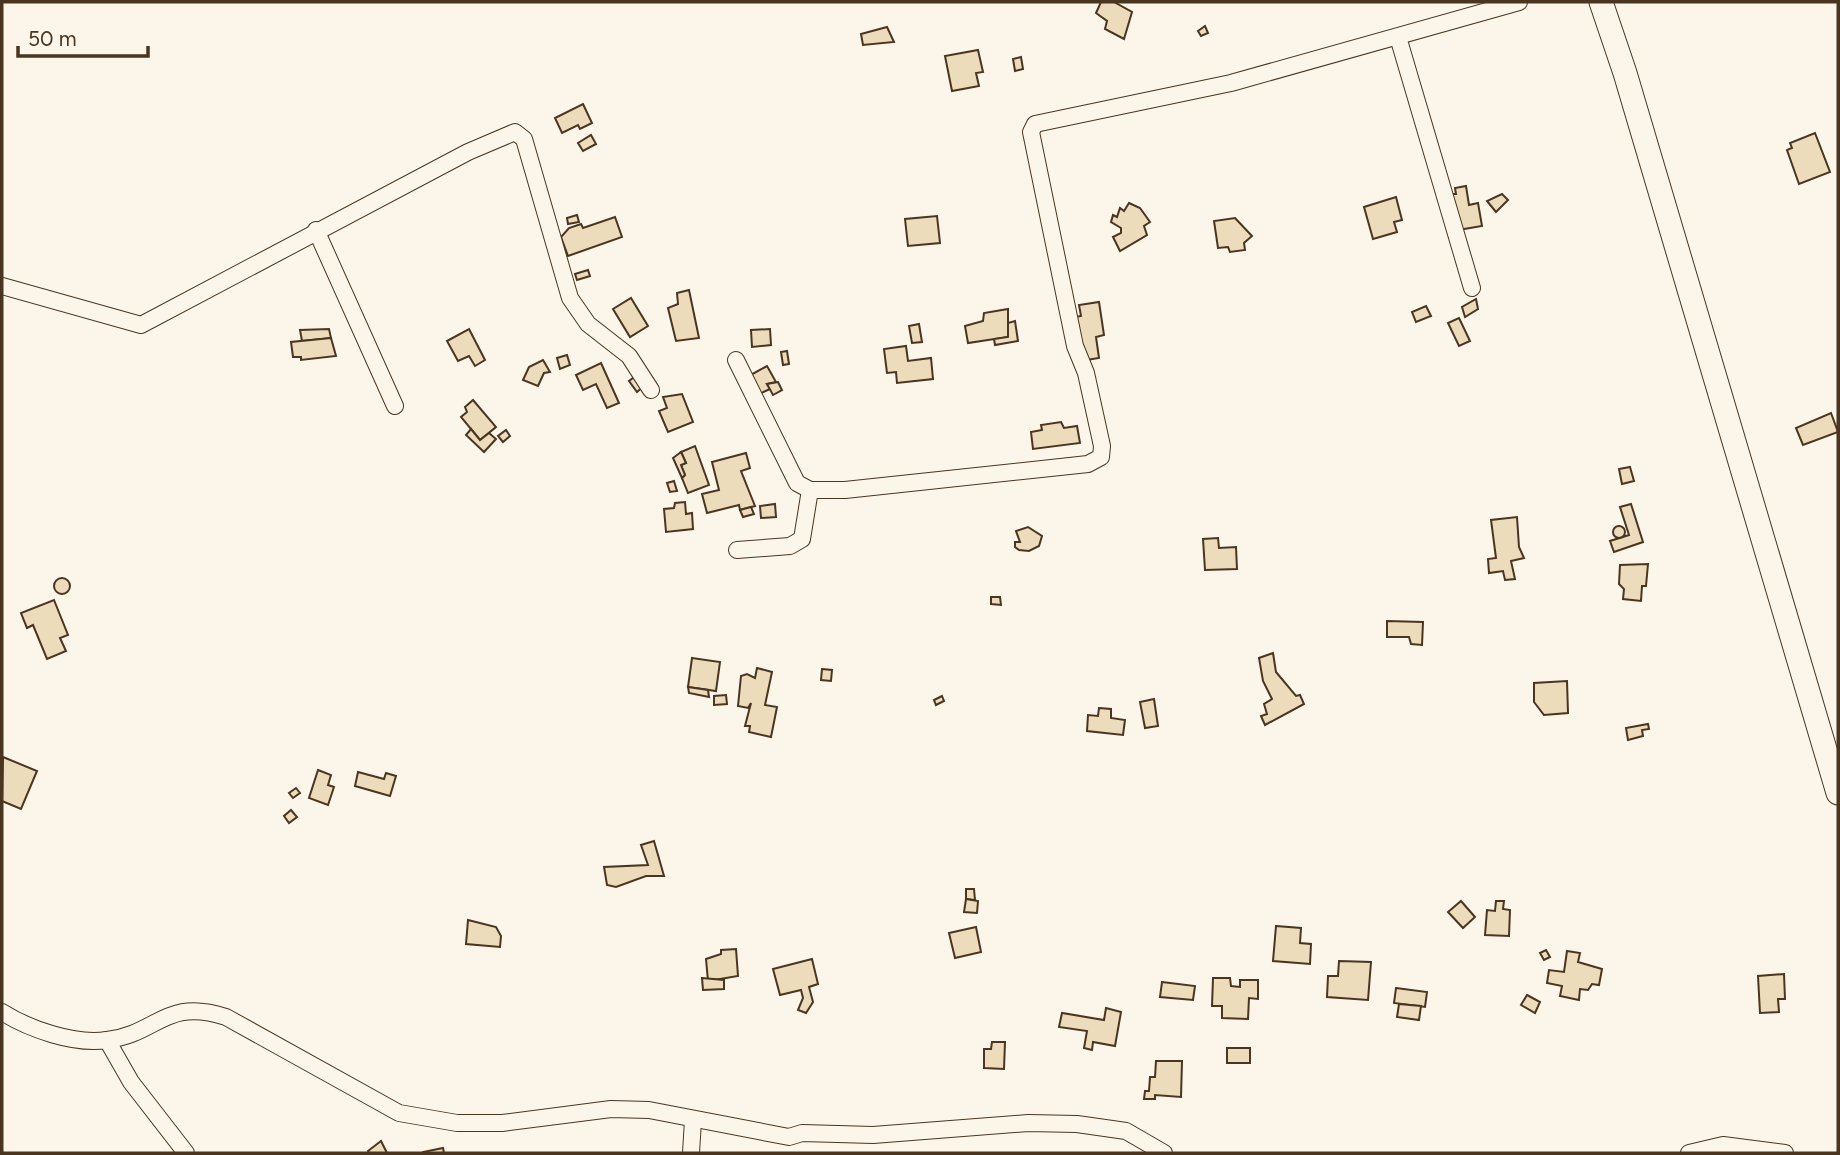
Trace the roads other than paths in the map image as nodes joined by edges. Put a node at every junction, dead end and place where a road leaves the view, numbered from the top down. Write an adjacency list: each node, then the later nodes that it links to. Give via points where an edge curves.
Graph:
1 (1519, 2): 3 (street)
2 (1601, 2): 12 (main road)
3 (1398, 37): 6 (street); 10 (street, via 1231,83 1035,124 1031,132 1101,457 1088,464)
4 (316, 230): 5 (street, via 141,325); 8 (street, via 515,132 524,139 570,298 588,324 629,356); 9 (street)
5 (2, 286)
6 (1472, 288)
7 (736, 360): 10 (street, via 797,483)
8 (651, 390)
9 (395, 406)
10 (810, 491): 11 (street, via 802,539 790,546)
11 (737, 550)
12 (1838, 793)
13 (2, 1012): 14 (street, via 48,1032)
14 (107, 1041): 15 (street, via 181,1010 205,1010 226,1017 399,1113 457,1123 502,1123 611,1109 649,1110); 16 (street, via 131,1082)
15 (693, 1120): 17 (street); 18 (street, via 789,1137 1077,1124 1126,1130)
16 (186, 1153)
17 (691, 1153)
18 (1164, 1153)
19 (1689, 1153): 20 (street, via 1723,1145)
20 (1785, 1153)

